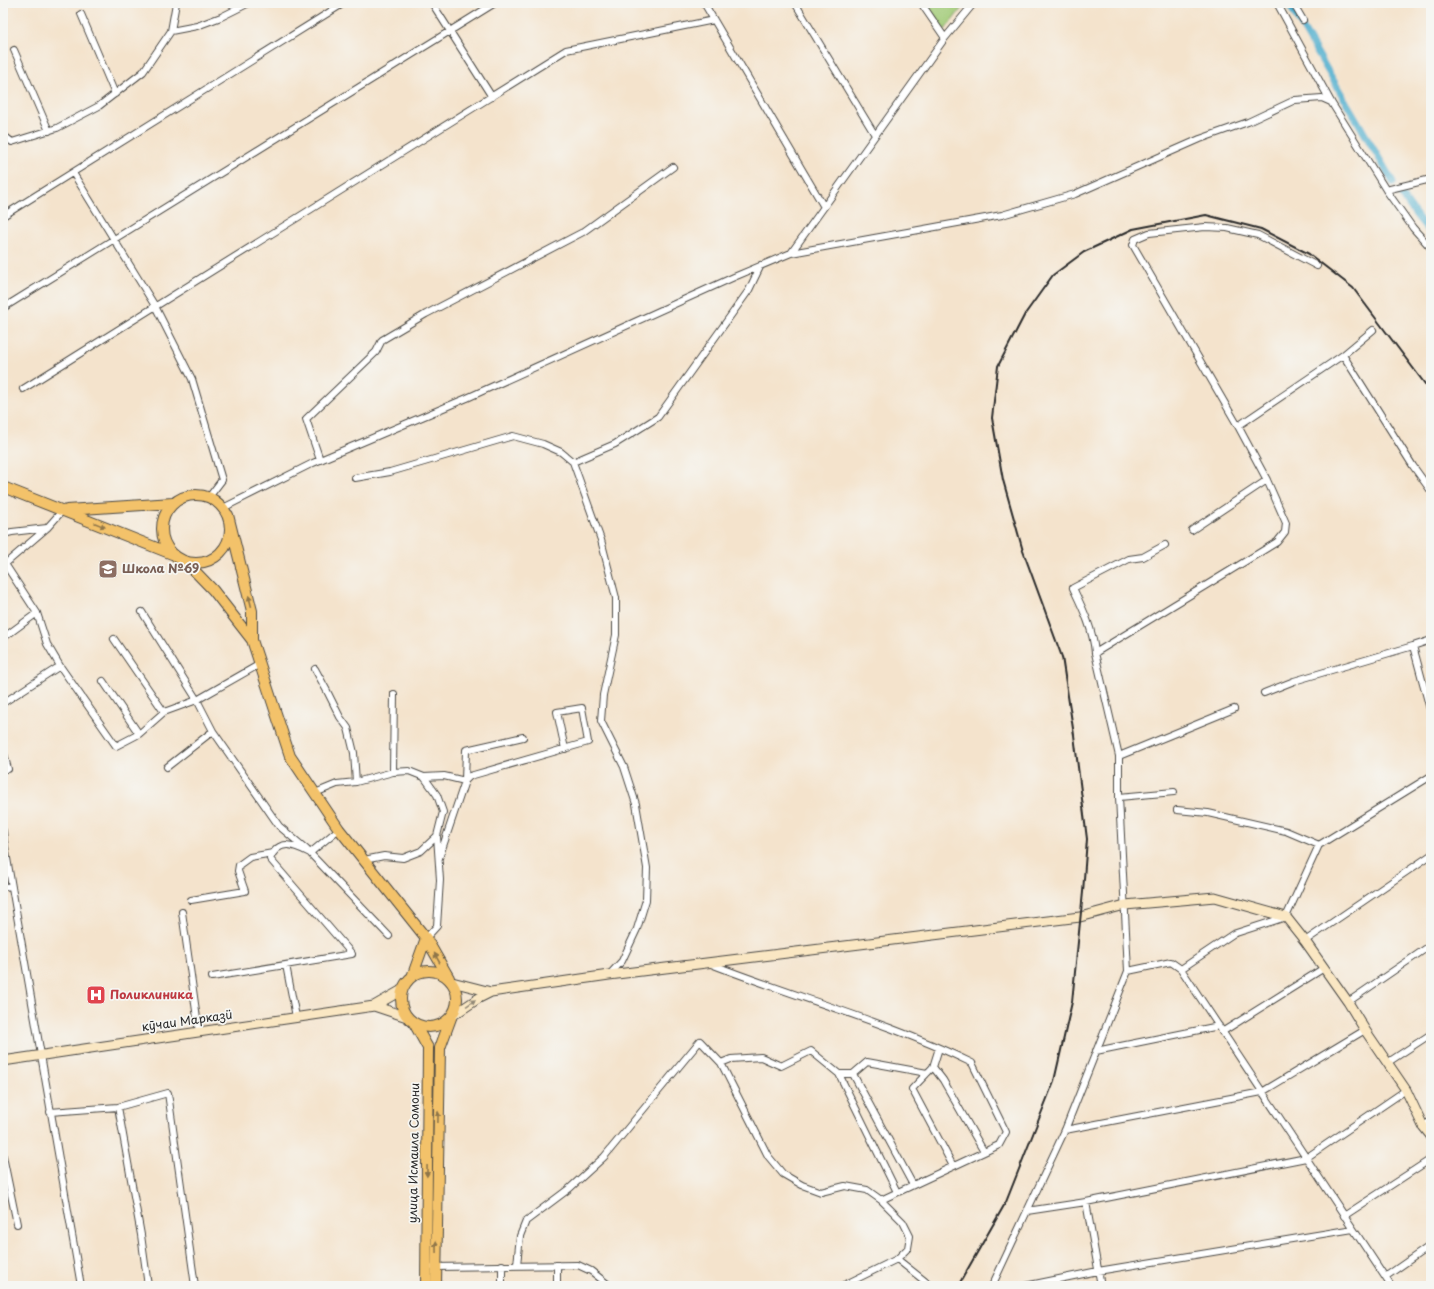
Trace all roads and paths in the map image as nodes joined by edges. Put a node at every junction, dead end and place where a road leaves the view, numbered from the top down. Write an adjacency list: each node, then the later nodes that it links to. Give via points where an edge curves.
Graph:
1 (176, 3): 15 (street)
2 (248, 3): 15 (street, via 221,18)
3 (344, 3): 26 (street)
4 (432, 3): 16 (street)
5 (495, 3): 16 (street)
6 (704, 3): 13 (street)
7 (795, 3): 24 (street)
8 (921, 3): 17 (street)
9 (974, 3): 17 (street)
10 (1277, 3): 21 (street)
11 (1292, 3): 14 (street)
12 (81, 14): 19 (street)
13 (714, 20): 20 (street, via 566,50); 29 (street)
14 (1303, 20)
15 (171, 31): 19 (street, via 143,72)
16 (450, 31): 20 (street); 31 (street)
17 (945, 38): 24 (street)
18 (14, 50): 22 (street)
19 (115, 94): 22 (street, via 99,106)
20 (492, 97): 36 (street)
21 (1331, 102): 28 (street); 33 (street, via 1322,98 1295,100 1075,194 1002,216)
22 (49, 131): 23 (street, via 12,142)
23 (3, 135)
24 (875, 135): 29 (street)
25 (673, 166): 42 (street, via 583,232 426,314 382,340 376,352 306,419)
26 (73, 173): 30 (street); 31 (street)
27 (1431, 179): 28 (street)
28 (1386, 190): 32 (street, via 1412,228)
29 (824, 207): 33 (street)
30 (3, 216)
31 (114, 240): 36 (street); 37 (street)
32 (1431, 248)
33 (791, 253): 34 (street)
34 (761, 266): 42 (street, via 467,398); 43 (street, via 748,290 658,417 615,444)
35 (1317, 266): 41 (street, via 1258,235 1227,228 1205,227 1149,233 1135,240 1133,245)
36 (155, 306): 40 (street); 48 (street, via 192,379 222,480)
37 (3, 308)
38 (1372, 330): 39 (street)
39 (1343, 355): 41 (street); 47 (street)
40 (23, 389)
41 (1238, 426): 45 (street)
42 (320, 460): 51 (street)
43 (572, 462): 44 (street, via 561,452 543,444 513,436 390,472); 119 (street, via 601,540 616,598 616,635 602,695 601,721 624,767 636,804 647,868 646,900 637,929 622,961)
44 (355, 478)
45 (1267, 480): 53 (street); 65 (street, via 1286,523 1284,532 1276,542)
46 (4, 488): 50 (main road)
47 (1431, 491)
48 (209, 497): 49 (main road, via 190,495); 51 (main road)
49 (173, 503): 50 (main road); 56 (main road, via 162,523 165,545)
50 (64, 510): 52 (street); 56 (main road, one-way to 56)
51 (225, 512): 57 (main road, via 230,526 230,537 225,548 208,562); 62 (main road, one-way to 51, via 252,611)
52 (48, 528): 54 (street); 59 (street, via 5,564)
53 (1192, 530)
54 (3, 534)
55 (1165, 545): 65 (street, via 1143,557 1129,559 1073,588 1089,623)
56 (172, 554): 57 (main road)
57 (186, 562): 62 (main road, via 213,590)
58 (142, 612): 72 (street)
59 (38, 613): 60 (street); 67 (street, via 47,644)
60 (3, 638)
61 (114, 639): 75 (street)
62 (252, 640): 66 (main road)
63 (1431, 640): 64 (street)
64 (1413, 646): 70 (street, via 1294,681); 76 (street)
65 (1096, 652): 82 (street)
66 (260, 664): 72 (street); 91 (main road, via 290,756)
67 (60, 666): 73 (street); 78 (street, via 116,746)
68 (314, 669): 89 (street, via 348,728 354,754)
69 (103, 681): 78 (street)
70 (1264, 693)
71 (394, 694): 85 (street)
72 (197, 700): 75 (street); 77 (street)
73 (3, 703)
74 (1234, 709): 82 (street)
75 (164, 712): 78 (street)
76 (1431, 712)
77 (213, 731): 83 (street); 100 (street, via 279,826)
78 (139, 734)
79 (523, 737): 88 (street, via 466,750)
80 (565, 749): 80 (street, via 588,742 582,708 557,712); 88 (street, via 470,776)
81 (3, 750): 84 (street, via 8,769)
82 (1119, 756): 92 (street)
83 (167, 766)
84 (3, 769)
85 (393, 772): 87 (street, via 409,772); 89 (street)
86 (1431, 776): 98 (street)
87 (424, 777): 88 (street, via 444,776); 96 (street, via 437,795 443,812)
88 (465, 781): 102 (street)
89 (356, 782): 91 (street, via 337,784)
90 (1174, 792): 92 (street)
91 (315, 793): 94 (main road)
92 (1119, 797): 107 (street)
93 (1177, 810): 98 (street, via 1208,813 1286,831)
94 (339, 829): 100 (street); 103 (main road)
95 (3, 831): 97 (street)
96 (437, 836): 102 (street); 103 (street, via 421,851 403,858 384,856)
97 (3, 841): 104 (street)
98 (1319, 845): 109 (street)
99 (273, 853): 100 (street, via 283,846 294,845); 106 (street, via 250,857 239,865 238,871 245,891); 115 (street, via 270,860 352,954)
100 (310, 853): 110 (street)
101 (1431, 855): 112 (street)
102 (439, 858): 111 (street, via 437,926)
103 (364, 860): 111 (main road)
104 (11, 886): 105 (street); 137 (street)
105 (3, 887)
106 (191, 900)
107 (1125, 905): 109 (street, via 1215,897); 114 (street, via 1080,917); 118 (street)
108 (182, 912): 132 (street)
109 (1286, 917): 112 (street); 117 (street, via 1233,934)
110 (389, 936)
111 (426, 938): 121 (main road); 122 (main road, one-way to 111)
112 (1305, 941): 116 (street)
113 (1431, 945): 125 (street)
114 (710, 963): 119 (street); 135 (street, via 892,1027)
115 (286, 965): 120 (street); 127 (street)
116 (1324, 968): 125 (street); 133 (street)
117 (1181, 969): 118 (street, via 1171,962); 130 (street)
118 (1128, 971): 136 (street)
119 (609, 975): 124 (street)
120 (212, 977)
121 (412, 977): 122 (main road, via 430,971 442,974); 123 (main road)
122 (450, 980): 124 (street); 128 (main road, via 458,999)
123 (402, 990): 126 (street); 129 (main road, via 402,1009)
124 (491, 992): 128 (street, one-way to 124)
125 (1348, 1002): 131 (street)
126 (374, 1006): 127 (street, кӯчаи Марказӣ); 129 (street)
127 (296, 1017): 132 (street, кӯчаи Марказӣ)
128 (452, 1017): 129 (main road, via 438,1027 430,1028 422,1027); 173 (main road, one-way to 128, via 440,1048)
129 (411, 1020): 173 (main road, улица Исмаила Сомони, one-way to 173, via 428,1048)
130 (1219, 1026): 133 (street); 136 (street)
131 (1365, 1030): 140 (street); 146 (street)
132 (199, 1032): 137 (street, кӯчаи Марказӣ)
133 (1222, 1032): 146 (street)
134 (1431, 1034): 140 (street)
135 (939, 1048): 141 (street); 153 (street, via 972,1063 1006,1132 998,1145)
136 (1096, 1051): 151 (street)
137 (40, 1055): 138 (street, кӯчаи Марказӣ); 148 (street)
138 (3, 1061)
139 (721, 1063): 143 (street, via 731,1059 761,1057 781,1066 811,1051); 162 (street, via 768,1156 783,1174 821,1192 845,1186 867,1190); 171 (street, via 700,1041 604,1157 570,1188 526,1222 520,1236)
140 (1387, 1063): 145 (street)
141 (933, 1067): 142 (street); 153 (street)
142 (927, 1073): 144 (street, via 867,1062); 157 (street, via 912,1089)
143 (839, 1074): 144 (street); 161 (street)
144 (853, 1074): 158 (street)
145 (1406, 1090): 150 (street); 155 (street)
146 (1262, 1092): 151 (street); 155 (street)
147 (118, 1107): 148 (street); 177 (street); 178 (street, via 168,1093)
148 (50, 1112): 176 (street)
149 (1431, 1121): 150 (street)
150 (1423, 1126): 152 (street)
151 (1064, 1130): 164 (street)
152 (1431, 1136)
153 (984, 1152): 157 (street)
154 (3, 1156): 159 (street)
155 (1306, 1158): 163 (street); 165 (street)
156 (1431, 1159): 165 (street)
157 (953, 1166): 158 (street)
158 (913, 1185): 161 (street)
159 (10, 1188): 160 (street); 166 (street)
160 (3, 1190)
161 (897, 1192): 162 (street)
162 (881, 1200): 169 (street, via 903,1222 910,1236 908,1248)
163 (1086, 1202): 164 (street); 174 (street)
164 (1027, 1211): 186 (street)
165 (1344, 1216): 167 (street)
166 (16, 1224)
167 (1353, 1229): 174 (street); 175 (street)
168 (1431, 1245): 175 (street)
169 (897, 1259): 184 (street); 185 (street)
170 (502, 1265): 171 (street); 173 (street); 181 (street)
171 (517, 1265): 172 (street)
172 (557, 1265): 182 (street); 183 (street, via 578,1265 591,1271)
173 (431, 1267): 179 (main road, улица Исмаила Сомони); 180 (main road)
174 (1098, 1272): 187 (street); 188 (street)
175 (1385, 1277): 189 (street)
176 (81, 1286)
177 (148, 1286)
178 (195, 1286)
179 (426, 1286)
180 (436, 1286)
181 (502, 1286)
182 (557, 1286)
183 (610, 1286)
184 (842, 1286)
185 (931, 1286)
186 (992, 1286)
187 (1025, 1286)
188 (1101, 1286)
189 (1391, 1286)

